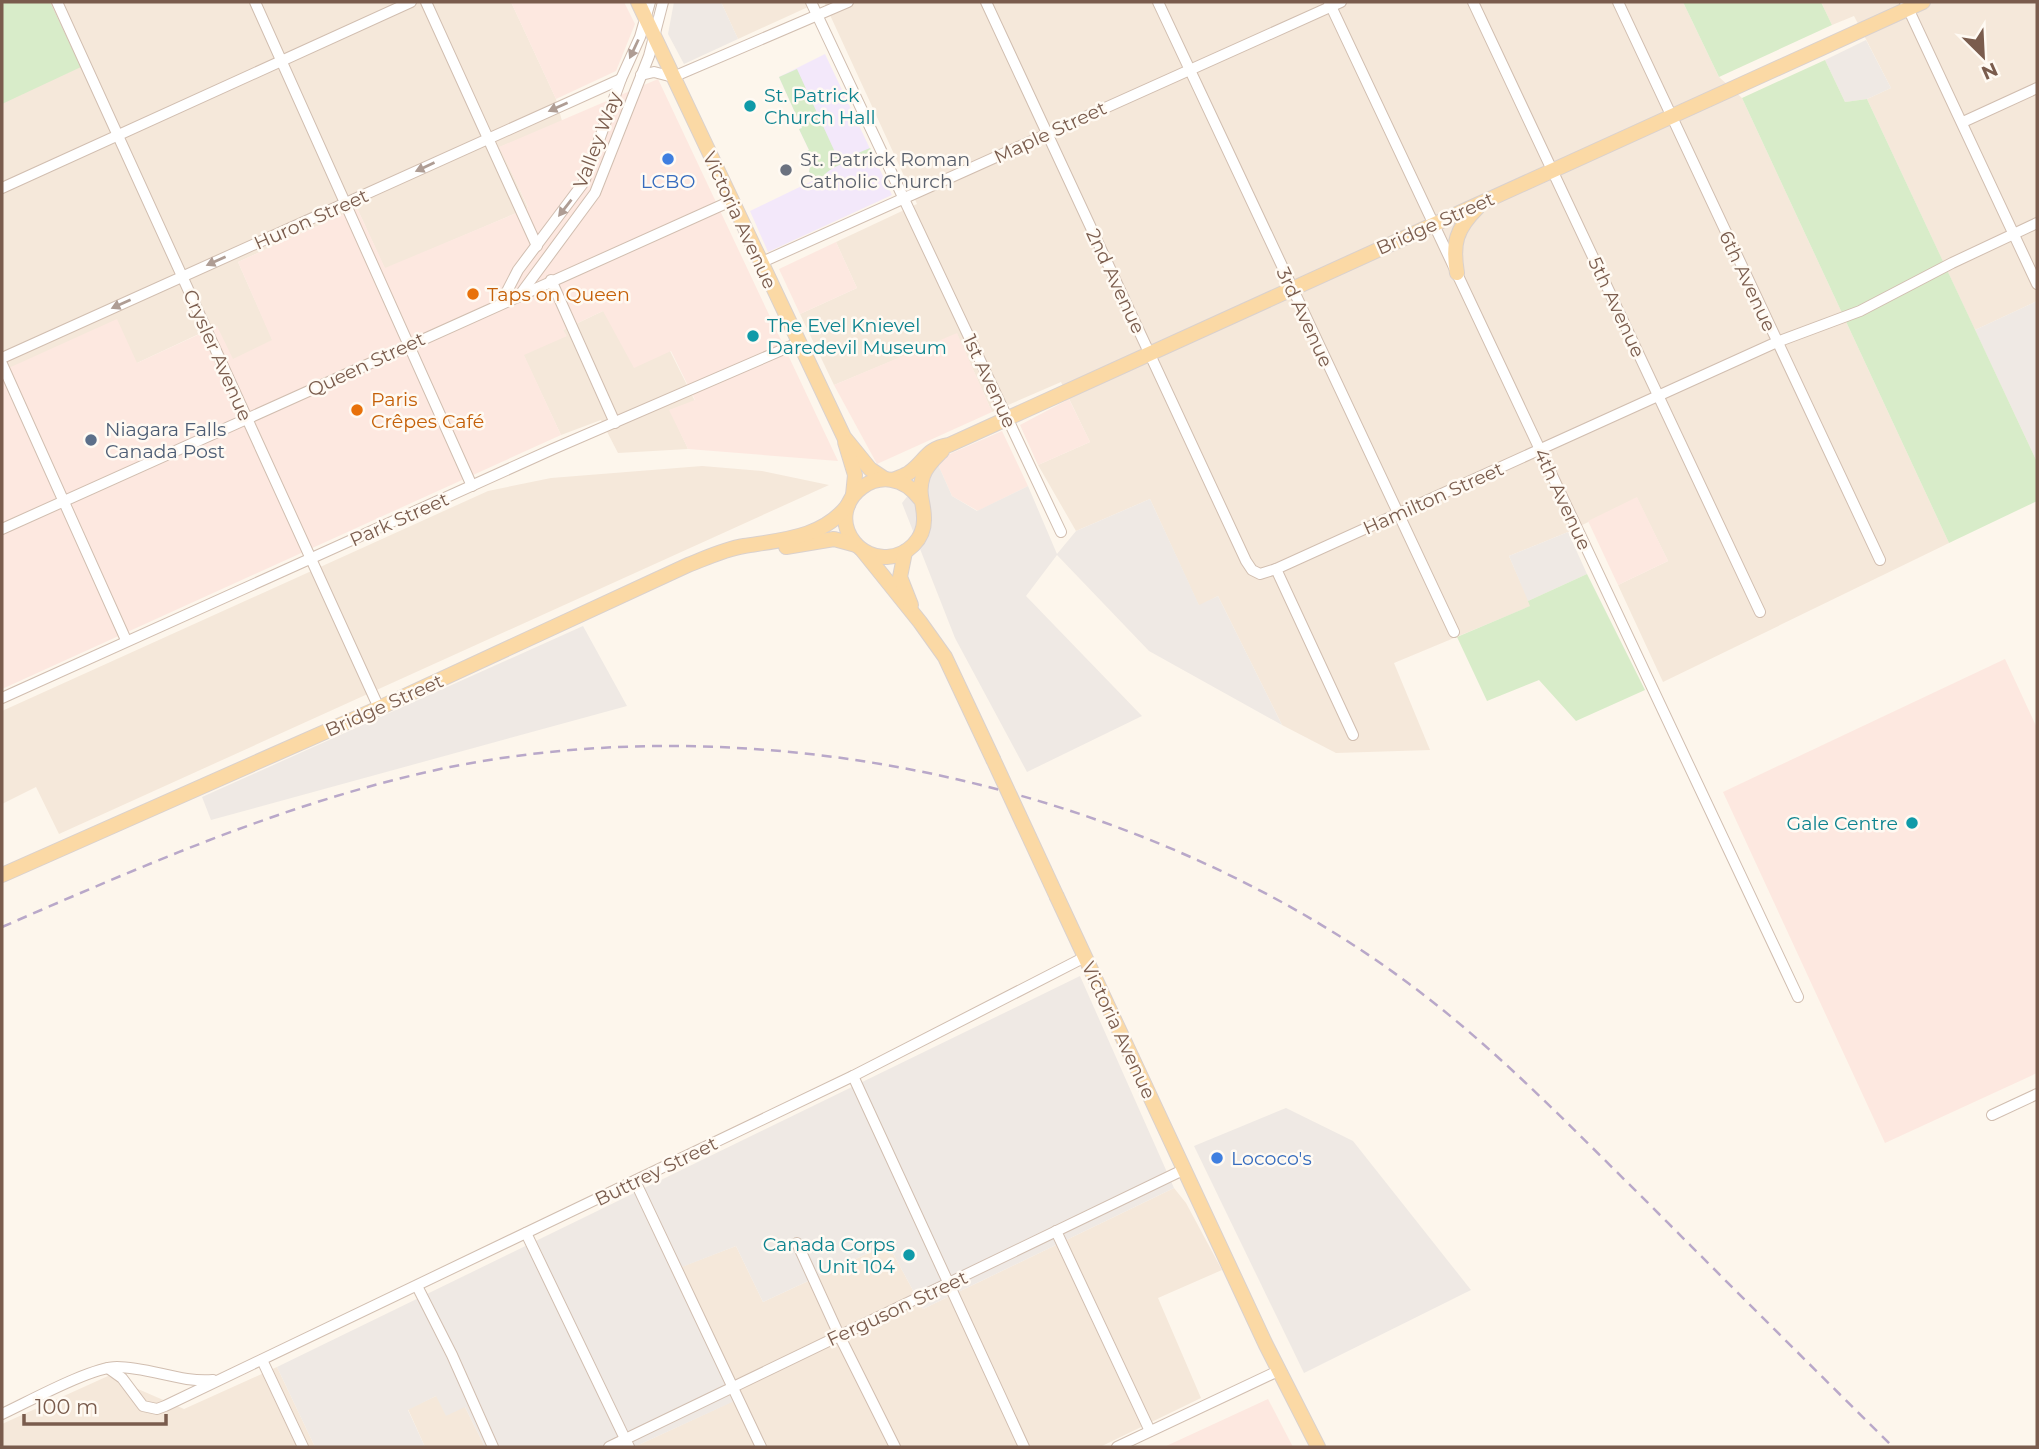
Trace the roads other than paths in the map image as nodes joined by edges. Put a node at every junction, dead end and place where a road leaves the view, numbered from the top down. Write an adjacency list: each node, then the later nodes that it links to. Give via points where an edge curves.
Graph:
1 (57, 2): 29 (street, Crysler Avenue)
2 (255, 2): 20 (street)
3 (411, 2): 20 (street)
4 (426, 2): 30 (street)
5 (638, 2): 18 (main road, Victoria Avenue)
6 (650, 2): 18 (street, Valley Way)
7 (663, 2): 19 (street, Valley Way)
8 (811, 2): 17 (street, 1st Avenue)
9 (848, 2): 17 (street)
10 (986, 2): 28 (street, 2nd Avenue)
11 (1158, 2): 21 (street, 3rd Avenue)
12 (1473, 2): 31 (street, 5th Avenue)
13 (1618, 2): 26 (street, 6th Avenue)
14 (1923, 2): 16 (main road, Bridge Street)
15 (1334, 3): 21 (street, Maple Street); 38 (street, 4th Avenue)
16 (1907, 5): 26 (main road, Bridge Street); 27 (street)
17 (818, 15): 23 (street); 33 (street, 1st Avenue)
18 (646, 19): 19 (main road, Victoria Avenue); 24 (street, Valley Way, one-way to 24)
19 (654, 38): 22 (street, Valley Way); 23 (main road, Victoria Avenue)
20 (281, 62): 29 (street); 36 (street)
21 (1189, 69): 28 (street, Maple Street); 46 (street, 3rd Avenue)
22 (641, 75): 23 (street, via 654,72); 47 (street, Valley Way, via 595,193)
23 (673, 77): 34 (main road, Victoria Avenue)
24 (621, 79): 30 (street, Huron Street, one-way to 30); 40 (street, Valley Way, one-way to 40, via 584,182)
25 (2037, 88): 27 (street)
26 (1671, 117): 31 (main road, Bridge Street); 50 (street, 6th Avenue)
27 (1963, 122): 39 (street)
28 (1047, 134): 33 (street, Maple Street); 52 (street, 2nd Avenue)
29 (118, 135): 32 (street); 43 (street, Crysler Avenue)
30 (487, 138): 36 (street, Huron Street, one-way to 36); 40 (street)
31 (1552, 170): 35 (main road, Bridge Street); 55 (street, 5th Avenue)
32 (2, 188)
33 (904, 200): 41 (street, Maple Street); 56 (street, 1st Avenue)
34 (731, 201): 41 (main road, Victoria Avenue); 44 (street, Queen Street)
35 (1484, 201): 38 (main road, Bridge Street); 42 (main road, via 1459,232 1453,251)
36 (345, 204): 43 (street, Huron Street, one-way to 43); 51 (street)
37 (2037, 223): 39 (street)
38 (1434, 224): 42 (street, 4th Avenue); 46 (main road, Bridge Street)
39 (2013, 234): 45 (street); 50 (street, Hamilton Street, via 1860,311)
40 (537, 246): 48 (street, Valley Way)
41 (760, 263): 49 (main road, Victoria Avenue)
42 (1457, 273): 61 (street, 4th Avenue)
43 (183, 276): 53 (street, Huron Street, one-way to 53); 57 (street, Crysler Avenue)
44 (551, 280): 47 (street, Queen Street); 58 (street)
45 (2037, 284)
46 (1291, 289): 52 (main road, Bridge Street); 67 (street, 3rd Avenue)
47 (520, 294): 48 (street, Queen Street)
48 (500, 303): 51 (street, Queen Street)
49 (798, 342): 58 (street, Park Street); 59 (main road, Victoria Avenue)
50 (1777, 342): 55 (street, Hamilton Street); 74 (street, 6th Avenue)
51 (410, 345): 57 (street, Queen Street); 63 (street)
52 (1150, 354): 56 (main road, Bridge Street); 75 (street, 2nd Avenue, via 1246,561 1260,574)
53 (2, 358)
54 (2, 365): 65 (street)
55 (1659, 396): 61 (street, Hamilton Street); 76 (street, 5th Avenue)
56 (1007, 418): 60 (main road, Bridge Street); 69 (street, 1st Avenue)
57 (246, 419): 65 (street, Queen Street); 73 (street, Crysler Avenue)
58 (615, 423): 63 (street, Park Street)
59 (844, 437): 62 (main road, Victoria Avenue, via 870,469); 66 (main road, Victoria Avenue, via 855,475)
60 (948, 445): 62 (main road, Bridge Street, via 930,451 911,471); 64 (main road, Bridge Street, via 925,470)
61 (1540, 450): 67 (street, Hamilton Street); 85 (street, 4th Avenue)
62 (889, 479): 64 (main road, via 909,486); 66 (main road, via 867,483)
63 (472, 486): 73 (street, Park Street)
64 (920, 499): 72 (main road, via 925,522 921,535)
65 (64, 500): 68 (street, Queen Street); 79 (street)
66 (851, 500): 70 (main road, Bridge Street, via 821,528); 71 (main road, via 847,526)
67 (1398, 514): 75 (street, Hamilton Street); 78 (street, 3rd Avenue)
68 (2, 528)
69 (1061, 532)
70 (768, 544): 71 (main road, Bridge Street, via 790,547 834,539); 81 (main road, Bridge Street, via 719,552 688,565)
71 (859, 548): 72 (main road, via 883,558); 77 (main road, Victoria Avenue)
72 (905, 552): 77 (main road, Victoria Avenue, via 900,577)
73 (311, 559): 79 (street, Park Street); 81 (street, Crysler Avenue)
74 (1880, 560)
75 (1276, 569): 82 (street)
76 (1760, 612)
77 (915, 616): 84 (main road, Victoria Avenue, bridge, via 945,657)
78 (1454, 632)
79 (126, 640): 80 (street, Park Street)
80 (2, 698)
81 (379, 708): 83 (main road, Bridge Street)
82 (1353, 735)
83 (2, 875)
84 (1085, 957): 86 (street, Buttrey Street); 89 (main road, Victoria Avenue)
85 (1798, 997)
86 (853, 1076): 90 (street, Buttrey Street); 94 (street)
87 (2037, 1094): 88 (street)
88 (1992, 1115)
89 (1185, 1169): 91 (street, Ferguson Street); 99 (main road, Victoria Avenue)
90 (635, 1181): 92 (street, Buttrey Street); 101 (street)
91 (1056, 1231): 94 (street, Ferguson Street); 103 (street)
92 (526, 1233): 95 (street, Buttrey Street); 104 (street)
93 (797, 1242): 96 (street)
94 (948, 1284): 96 (street, Ferguson Street); 110 (street)
95 (417, 1286): 97 (street, Buttrey Street); 106 (street)
96 (839, 1335): 101 (street, Ferguson Street); 109 (street)
97 (262, 1360): 100 (street, Buttrey Street); 105 (street)
98 (108, 1368): 100 (street, Buttrey Street, via 134,1368 200,1381); 100 (street, Buttrey Street, via 122,1378 140,1404 151,1408); 102 (street, Buttrey Street)
99 (1278, 1371): 103 (street); 112 (main road, Victoria Avenue)
100 (223, 1379)
101 (732, 1387): 104 (street, Ferguson Street); 108 (street)
102 (2, 1414)
103 (1150, 1431): 111 (street)
104 (627, 1443): 107 (street, Ferguson Street)
105 (303, 1447)
106 (493, 1447)
107 (609, 1447)
108 (761, 1447)
109 (895, 1447)
110 (1024, 1447)
111 (1117, 1447)
112 (1318, 1447)

